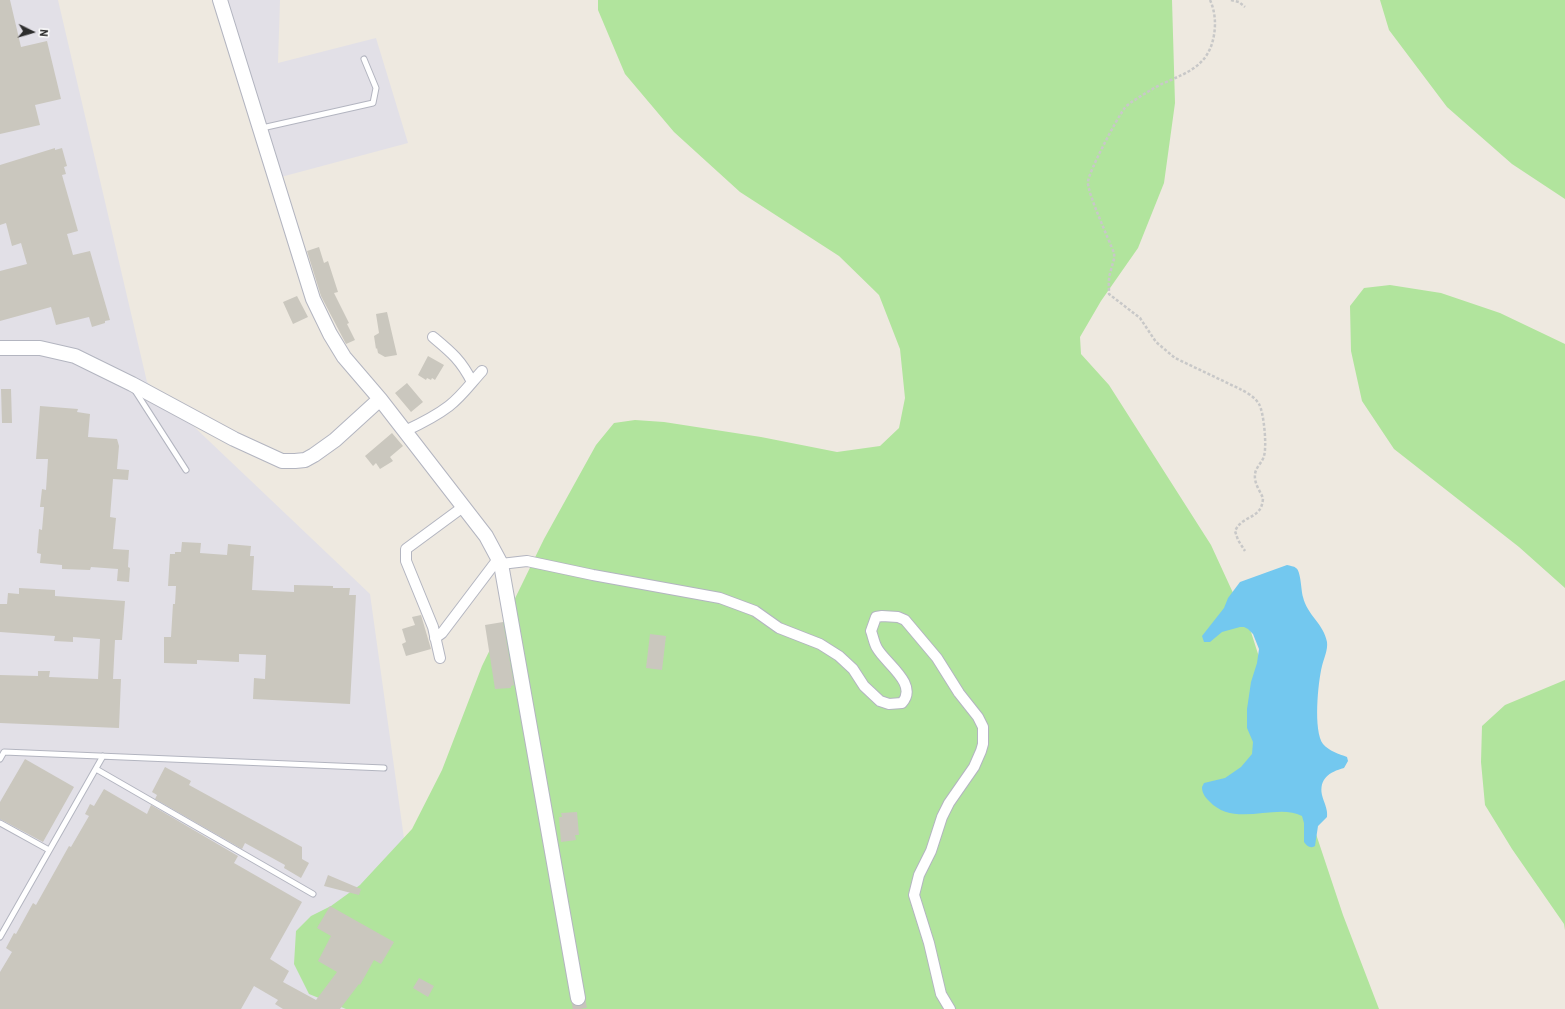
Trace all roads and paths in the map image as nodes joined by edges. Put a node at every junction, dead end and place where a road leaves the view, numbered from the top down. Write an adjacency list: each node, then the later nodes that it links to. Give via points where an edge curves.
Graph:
1 (220, 0): 6 (street)
2 (1210, 0): 16 (path, via 1215,30 1212,46 1206,57 1192,70 1163,84 1124,109 1108,136 1088,182 1114,253 1108,284 1109,294 1140,318 1156,342 1175,358 1240,388 1259,405 1265,452 1263,461 1255,473 1255,479 1263,501 1258,512 1238,524 1235,531)
3 (1231, 0): 4 (path, via 1239,2)
4 (1244, 7)
5 (364, 60): 6 (lane, via 376,88 373,103)
6 (261, 128): 12 (street, via 314,298 330,334 344,357)
7 (433, 337): 10 (street, via 454,354)
8 (0, 348): 11 (street, via 40,348 75,356)
9 (482, 371): 10 (street)
10 (472, 382): 13 (street, via 449,406)
11 (132, 384): 12 (street, via 234,439 282,461 305,460 314,455 335,440); 14 (lane)
12 (380, 399): 13 (street)
13 (405, 431): 15 (street)
14 (186, 470)
15 (463, 506): 17 (street, via 486,536); 18 (street, via 406,548 406,561 433,627)
16 (1244, 551)
17 (500, 561): 18 (street, via 442,633); 28 (street); 29 (street, via 527,561 720,598 755,612 779,628 820,644 853,669 864,686 880,701 889,704 902,703 906,699 907,688 897,670 878,649 871,631 876,618 882,616 905,620 937,658 983,727 981,751 974,767 942,817 932,851 919,874 914,895 941,994)
18 (435, 638): 19 (street)
19 (440, 658)
20 (104, 756): 21 (lane, via 4,752); 22 (lane); 23 (lane)
21 (0, 759)
22 (384, 768)
23 (96, 769): 25 (lane); 26 (lane)
24 (0, 823): 25 (lane)
25 (49, 850): 27 (lane)
26 (313, 894)
27 (0, 937)
28 (578, 998)
29 (950, 1009)

